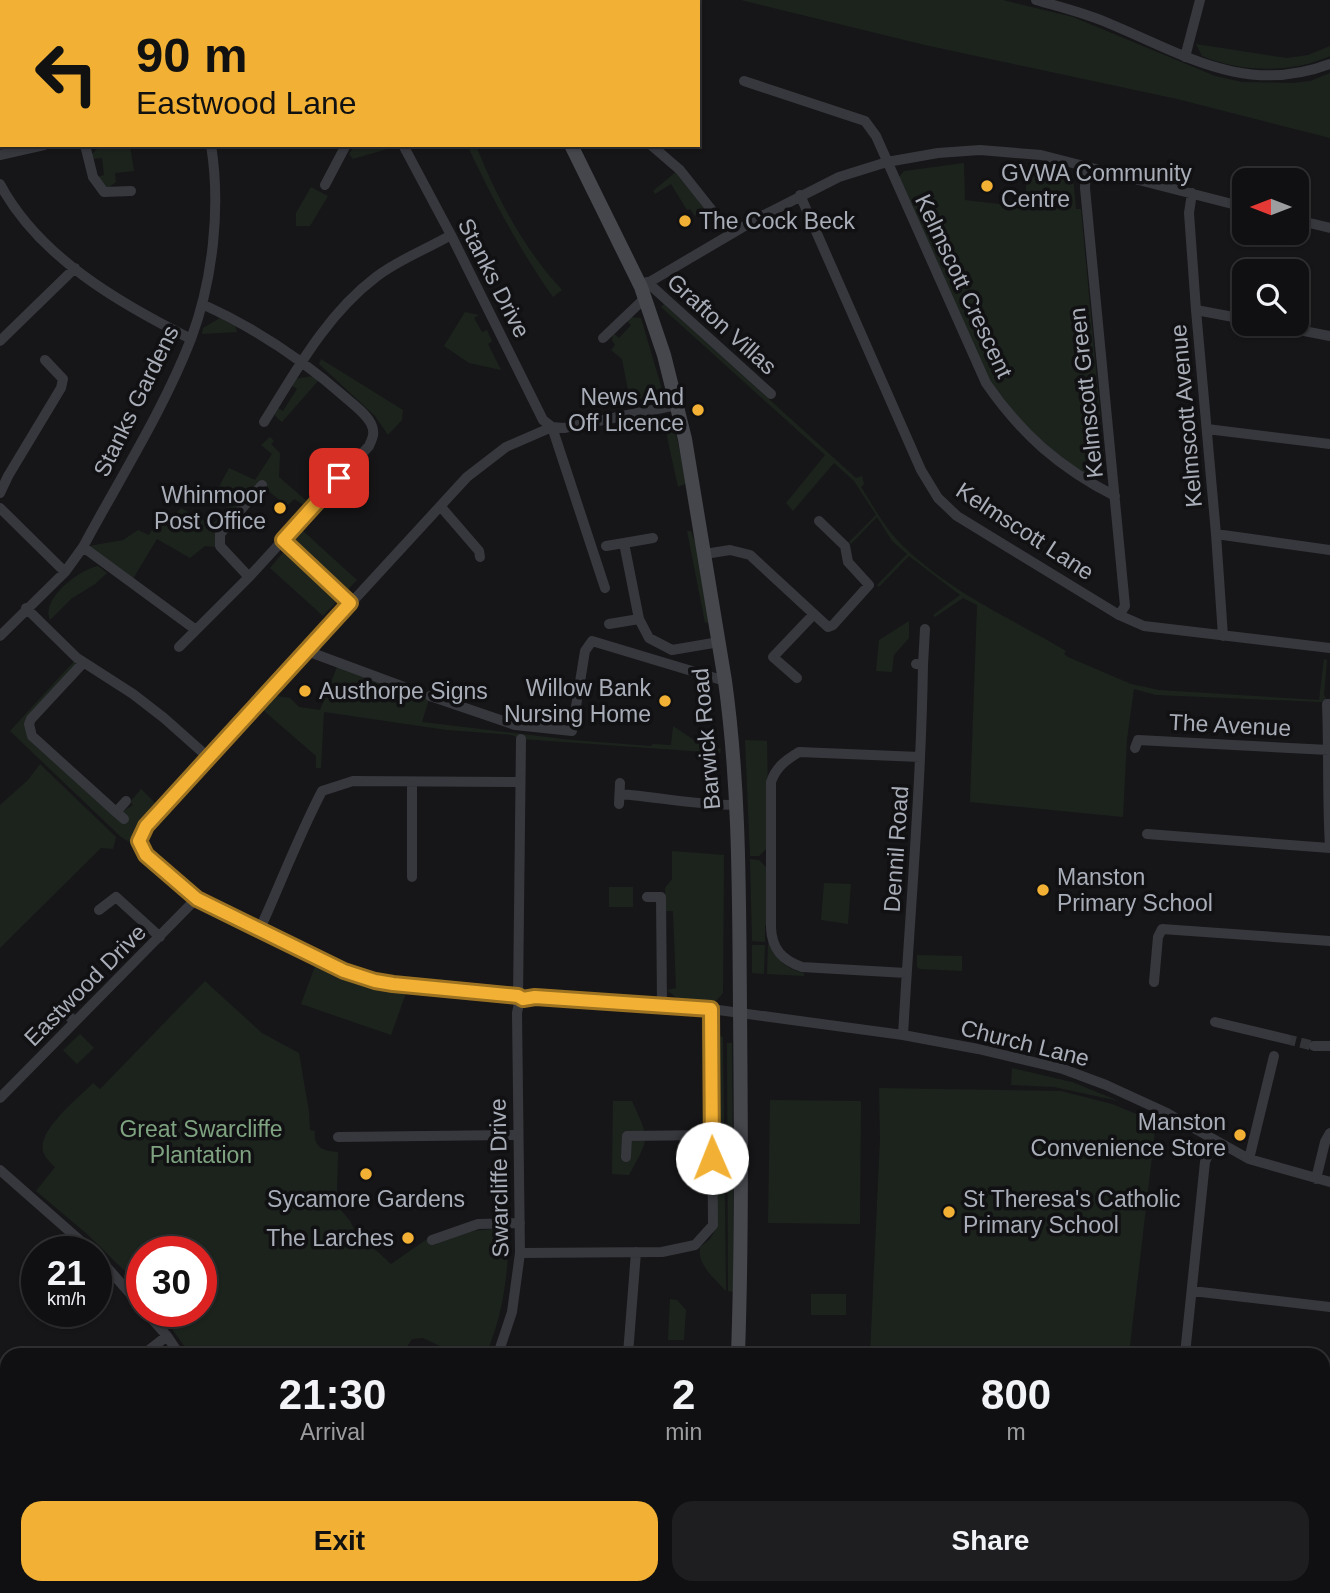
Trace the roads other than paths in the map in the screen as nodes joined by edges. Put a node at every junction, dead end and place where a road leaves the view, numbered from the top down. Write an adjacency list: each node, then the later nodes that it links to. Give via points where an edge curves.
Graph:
1 (1036, 0): 3 (street, via 1105,21)
2 (1200, 0): 3 (street)
3 (1185, 57): 4 (street, via 1252,76 1294,74)
4 (1330, 64)
5 (744, 81): 14 (street, Kelmscott Crescent, via 865,121)
6 (35, 147): 13 (street)
7 (86, 147): 18 (street, via 93,177 104,192)
8 (211, 147): 28 (street, Stanks Gardens, via 216,180)
9 (345, 147): 17 (street)
10 (404, 147): 25 (street, Stanks Drive)
11 (572, 147): 27 (street, Barwick Road)
12 (653, 147): 24 (street, via 680,170)
13 (0, 155)
14 (887, 162): 15 (street, via 980,150 1041,155); 20 (street); 47 (street, Kelmscott Crescent, via 1000,405 1048,454)
15 (1086, 166): 19 (street); 47 (street, Kelmscott Green)
16 (0, 184): 26 (street, via 37,234)
17 (325, 185)
18 (131, 191)
19 (1192, 193): 21 (street); 29 (street, Kelmscott Avenue, via 1189,214)
20 (800, 195): 24 (street); 66 (street, Kelmscott Lane, via 921,470 939,498 957,516)
21 (1232, 203)
22 (1309, 223): 23 (street)
23 (1330, 228)
24 (730, 233): 27 (street)
25 (451, 235): 37 (street, via 366,285 322,331); 41 (street, Stanks Drive, via 543,420)
26 (75, 268): 34 (street, via 116,299); 35 (street)
27 (644, 289): 33 (street); 38 (street, Grafton Villas); 39 (street, Barwick Road)
28 (202, 304): 34 (street, Stanks Gardens); 37 (street)
29 (1196, 310): 30 (street); 42 (street, Kelmscott Avenue)
30 (1232, 317)
31 (1309, 332): 32 (street)
32 (1330, 336)
33 (604, 338)
34 (191, 339): 56 (street, Stanks Gardens)
35 (0, 341)
36 (45, 360): 44 (street, via 63,379 61,388)
37 (302, 361): 40 (street); 53 (street, via 360,410 371,423 374,436)
38 (771, 394)
39 (677, 405): 41 (street); 58 (street, Barwick Road)
40 (264, 422)
41 (552, 427): 48 (street, via 486,460); 62 (street, Stanks Drive)
42 (1207, 429): 43 (street); 51 (street, Kelmscott Avenue)
43 (1330, 444)
44 (4, 473): 46 (street)
45 (262, 485): 61 (street, via 220,534 220,546)
46 (0, 493)
47 (1115, 496): 66 (street, Kelmscott Green, via 1125,606)
48 (441, 507): 59 (street); 63 (street)
49 (0, 508): 60 (street)
50 (819, 521): 65 (street, via 845,546 848,562 869,585 833,625 828,627)
51 (1216, 534): 57 (street); 72 (street, Kelmscott Avenue)
52 (653, 538): 54 (street)
53 (283, 540): 61 (street); 63 (street)
54 (624, 543): 55 (street); 67 (street)
55 (606, 546)
56 (83, 547): 60 (street, Stanks Gardens); 69 (street)
57 (1330, 550)
58 (705, 554): 65 (street, via 730,550 750,555); 73 (street, Barwick Road)
59 (480, 556)
60 (65, 572): 64 (street, Stanks Gardens)
61 (249, 577): 69 (street)
62 (605, 588)
63 (350, 603): 76 (street)
64 (26, 608): 71 (street, Stanks Gardens); 77 (street)
65 (813, 615): 78 (street, via 773,657)
66 (1119, 615): 72 (street, Kelmscott Lane, via 1144,626)
67 (639, 619): 68 (street); 73 (street, via 649,638 672,650)
68 (609, 624)
69 (197, 629): 74 (street)
70 (925, 629): 86 (street, Dennil Road, via 919,664)
71 (0, 636)
72 (1223, 636): 75 (street, Kelmscott Lane)
73 (719, 642): 79 (street, Barwick Road)
74 (179, 648)
75 (1330, 648)
76 (310, 649): 80 (street); 87 (street)
77 (83, 663): 87 (street, via 164,718); 91 (street, via 32,719 29,730 120,816)
78 (797, 678)
79 (725, 681): 81 (street, via 593,641 585,651 572,731 515,725); 92 (street, Barwick Road)
80 (404, 687)
81 (430, 696)
82 (1329, 704): 85 (street)
83 (521, 739): 89 (street, Swarcliffe Drive)
84 (1135, 748): 85 (street, The Avenue, via 1138,740)
85 (1329, 750): 94 (street)
86 (920, 757): 102 (street, Dennil Road); 102 (street, via 799,752 781,765 771,782 771,937 778,953 802,967)
87 (209, 758): 97 (street, Church Lane, via 140,834 139,841 146,855)
88 (412, 782): 89 (street); 95 (street); 99 (street, via 353,781 322,792)
89 (519, 782): 104 (street, Swarcliffe Drive)
90 (620, 794): 92 (street)
91 (126, 801)
92 (735, 806): 108 (street, Barwick Road)
93 (1147, 834): 94 (street)
94 (1330, 847)
95 (412, 877)
96 (647, 897): 105 (street, via 661,897)
97 (197, 899): 99 (street, Church Lane); 100 (street, Eastwood Drive)
98 (99, 910): 100 (street, via 116,897)
99 (259, 931): 104 (street, Church Lane, via 375,981)
100 (160, 937): 109 (street, Eastwood Drive)
101 (1330, 941): 103 (street, via 1163,929 1158,937)
102 (906, 973): 111 (street, Dennil Road)
103 (1154, 982)
104 (520, 998): 105 (street, Church Lane); 118 (street, Swarcliffe Drive)
105 (663, 1005): 107 (street, Church Lane)
106 (60, 1007): 109 (street)
107 (711, 1009): 108 (street, Church Lane); 119 (street)
108 (740, 1014): 111 (street, Church Lane); 144 (street, Barwick Road)
109 (75, 1022): 116 (street, Eastwood Drive)
110 (1215, 1022): 112 (street)
111 (903, 1035): 121 (street, Church Lane, via 1063,1069 1140,1100)
112 (1286, 1039)
113 (1314, 1046): 114 (street)
114 (1330, 1046)
115 (1274, 1056): 123 (street)
116 (0, 1098)
117 (1330, 1133): 126 (street)
118 (518, 1135): 120 (street); 129 (street, Swarcliffe Drive)
119 (712, 1135): 122 (street, via 627,1136); 132 (street, via 713,1225 695,1245)
120 (338, 1137)
121 (1213, 1140): 123 (street, Church Lane); 136 (street, via 1205,1162)
122 (626, 1157)
123 (1250, 1159): 126 (street, Church Lane)
124 (0, 1170): 125 (street)
125 (8, 1178): 128 (street); 130 (street)
126 (1316, 1179): 127 (street, Church Lane)
127 (1330, 1182)
128 (0, 1187)
129 (520, 1223): 131 (street, via 478,1224); 133 (street, Swarcliffe Drive)
130 (75, 1236)
131 (432, 1240)
132 (636, 1252): 133 (street); 143 (street)
133 (520, 1253): 142 (street, Swarcliffe Drive, via 513,1312)
134 (112, 1273): 135 (street)
135 (126, 1289)
136 (1192, 1291): 137 (street); 145 (street)
137 (1330, 1307)
138 (159, 1327): 139 (street)
139 (167, 1336): 140 (street); 141 (street)
140 (152, 1348)
141 (174, 1348)
142 (500, 1348)
143 (628, 1348)
144 (738, 1348)
145 (1186, 1348)

